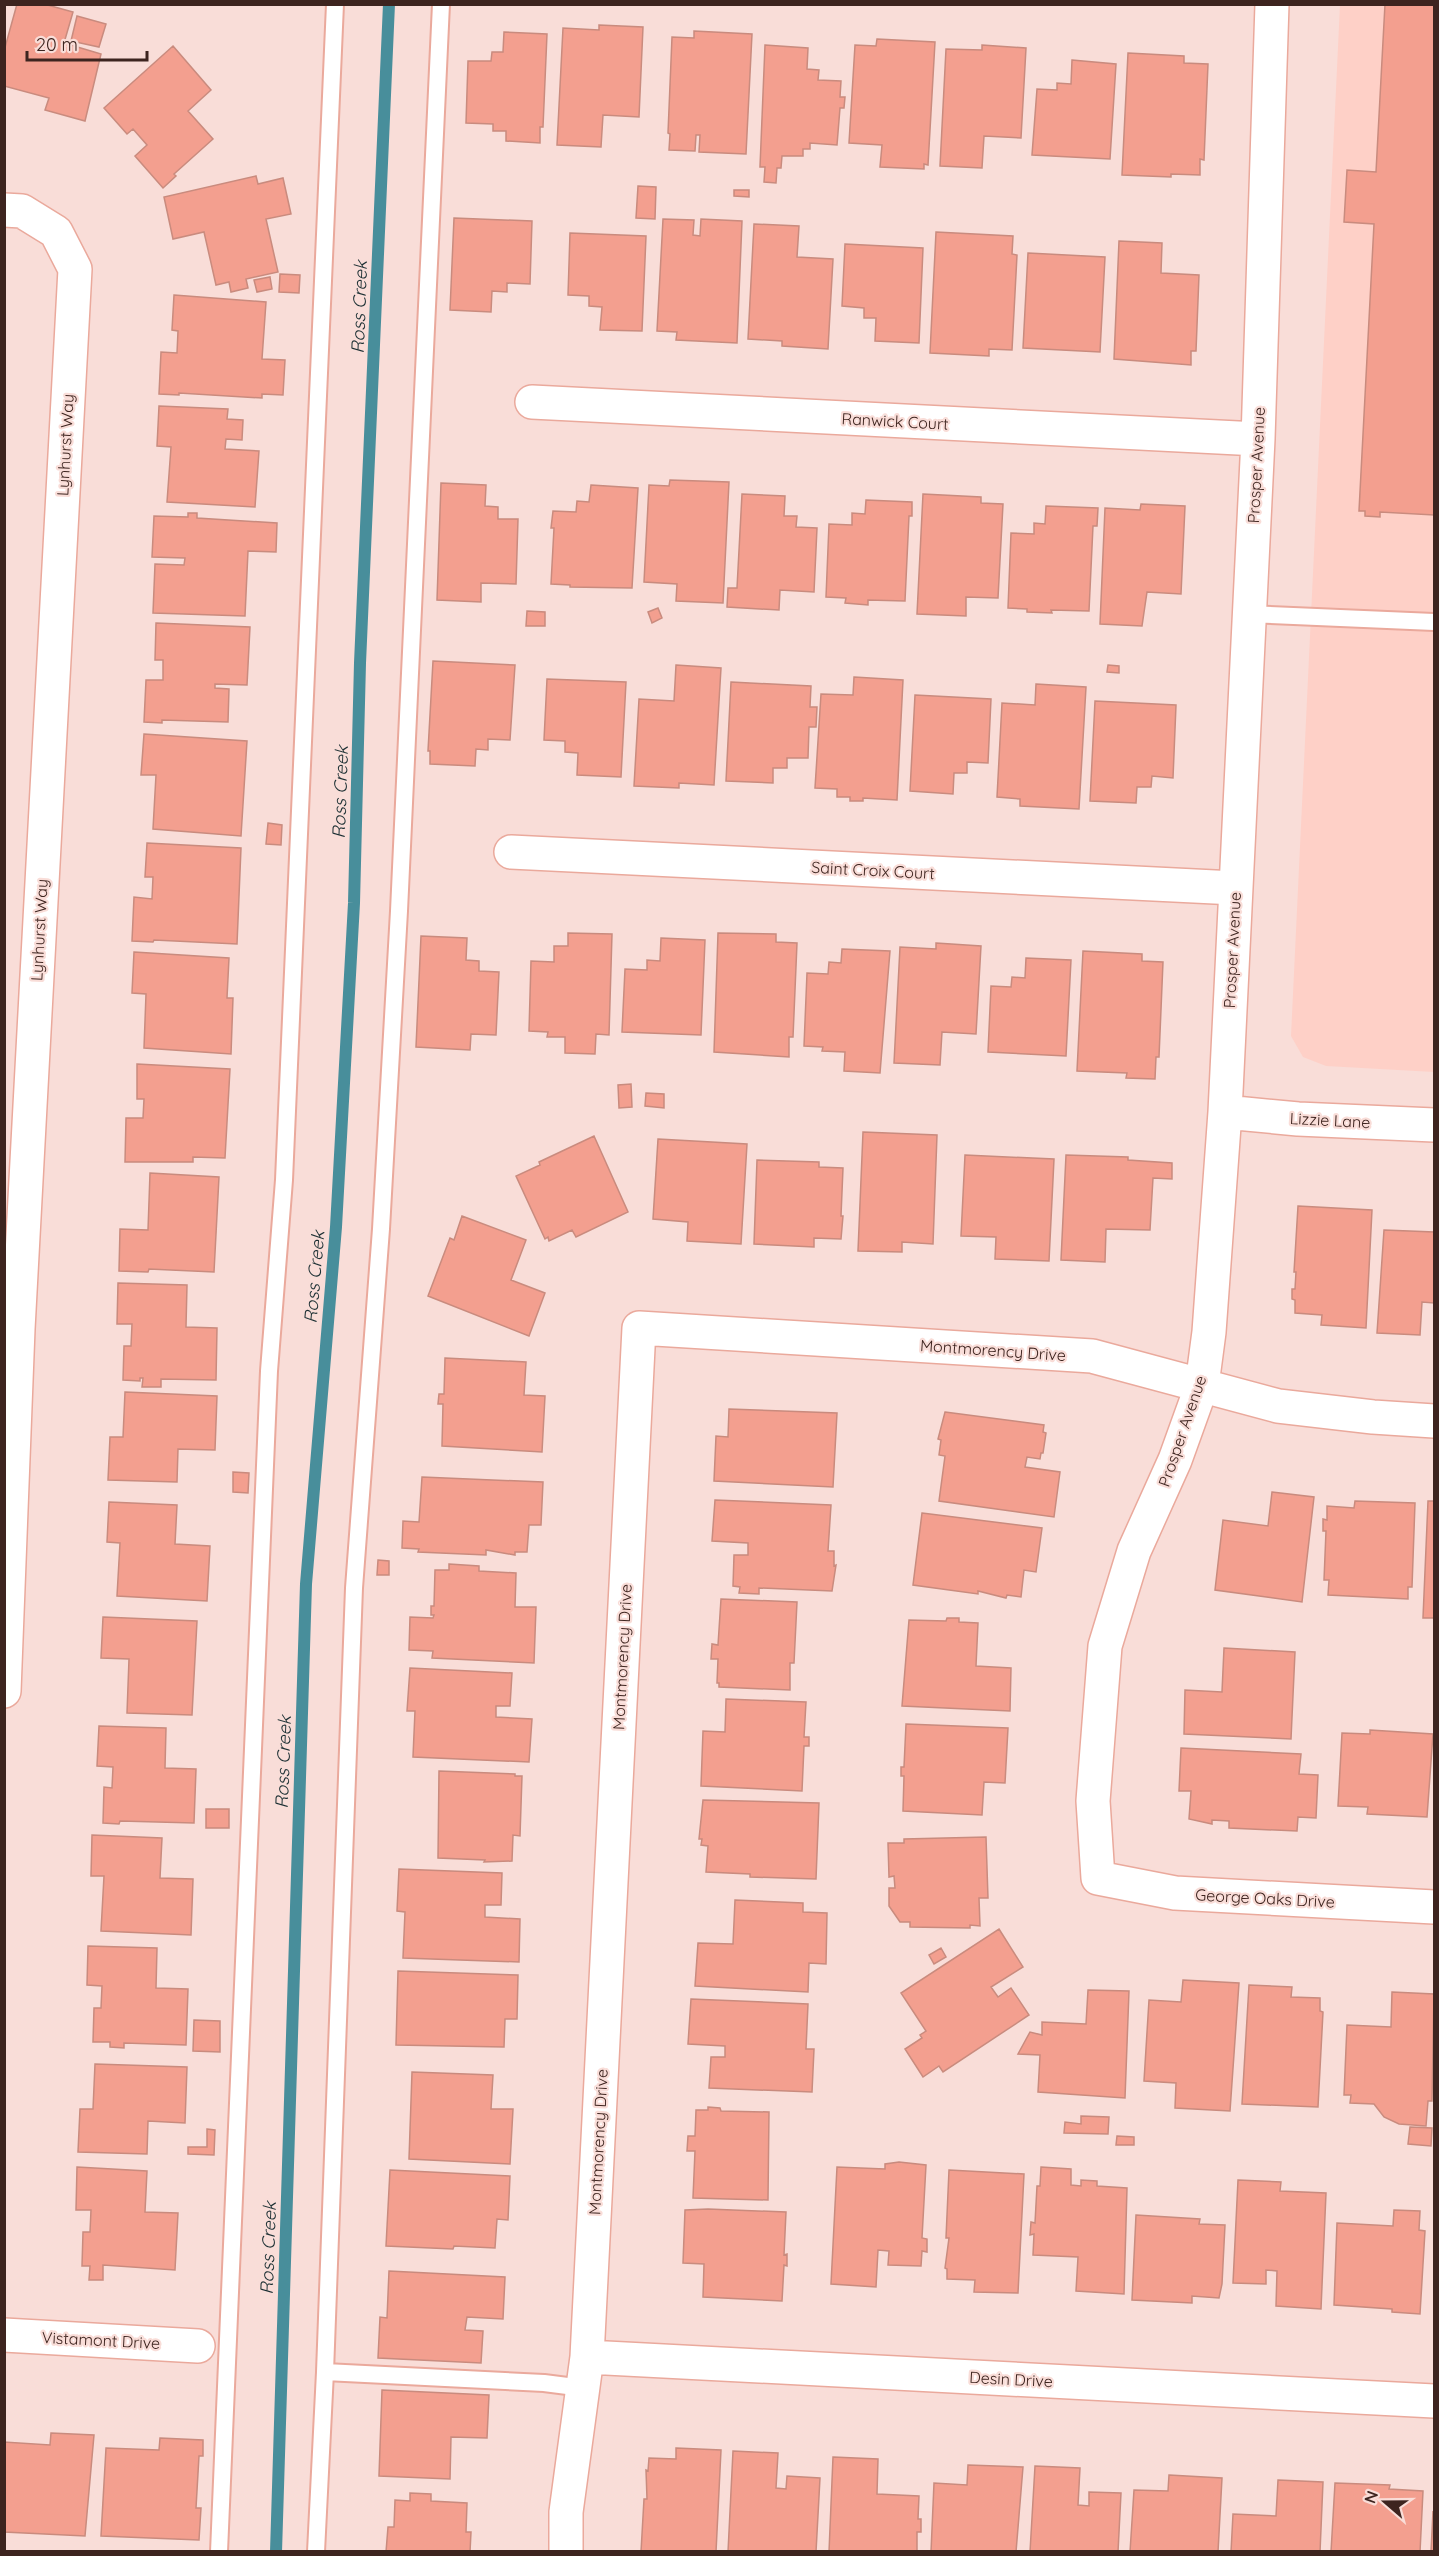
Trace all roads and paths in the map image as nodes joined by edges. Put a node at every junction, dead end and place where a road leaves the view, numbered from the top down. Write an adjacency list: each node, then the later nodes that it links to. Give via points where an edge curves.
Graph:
1 (336, 4): 24 (lane, via 284,1180 269,1371)
2 (441, 4): 21 (lane, via 381,1240 354,1588)
3 (1272, 4): 6 (street, Prosper Avenue)
4 (4, 210): 13 (street, Lynhurst Way, via 22,211 56,232 75,269)
5 (531, 402): 6 (street, Ranwick Court)
6 (1258, 440): 7 (street, Prosper Avenue)
7 (1248, 614): 8 (lane); 10 (street, Prosper Avenue)
8 (1434, 622)
9 (510, 852): 10 (street, Saint Croix Court)
10 (1235, 888): 11 (street, Prosper Avenue)
11 (1225, 1112): 12 (street, Lizzie Lane); 14 (street, Prosper Avenue)
12 (1434, 1125)
13 (11, 1328): 16 (street, Lynhurst Way)
14 (1202, 1385): 15 (street, via 1278,1406); 17 (street, Prosper Avenue, via 1175,1461 1134,1551 1105,1646 1093,1801); 22 (street, Montmorency Drive, via 1092,1356 639,1328)
15 (1434, 1421)
16 (4, 1691)
17 (1098, 1878): 18 (street, George Oaks Drive, via 1175,1893)
18 (1434, 1907)
19 (4, 2334): 20 (street, Vistamont Drive)
20 (198, 2346)
21 (325, 2372): 22 (lane, via 544,2383); 25 (lane)
22 (585, 2373): 23 (street, Desin Drive); 26 (street, Montmorency Drive, via 566,2512)
23 (1434, 2401)
24 (219, 2552)
25 (316, 2552)
26 (566, 2552)

